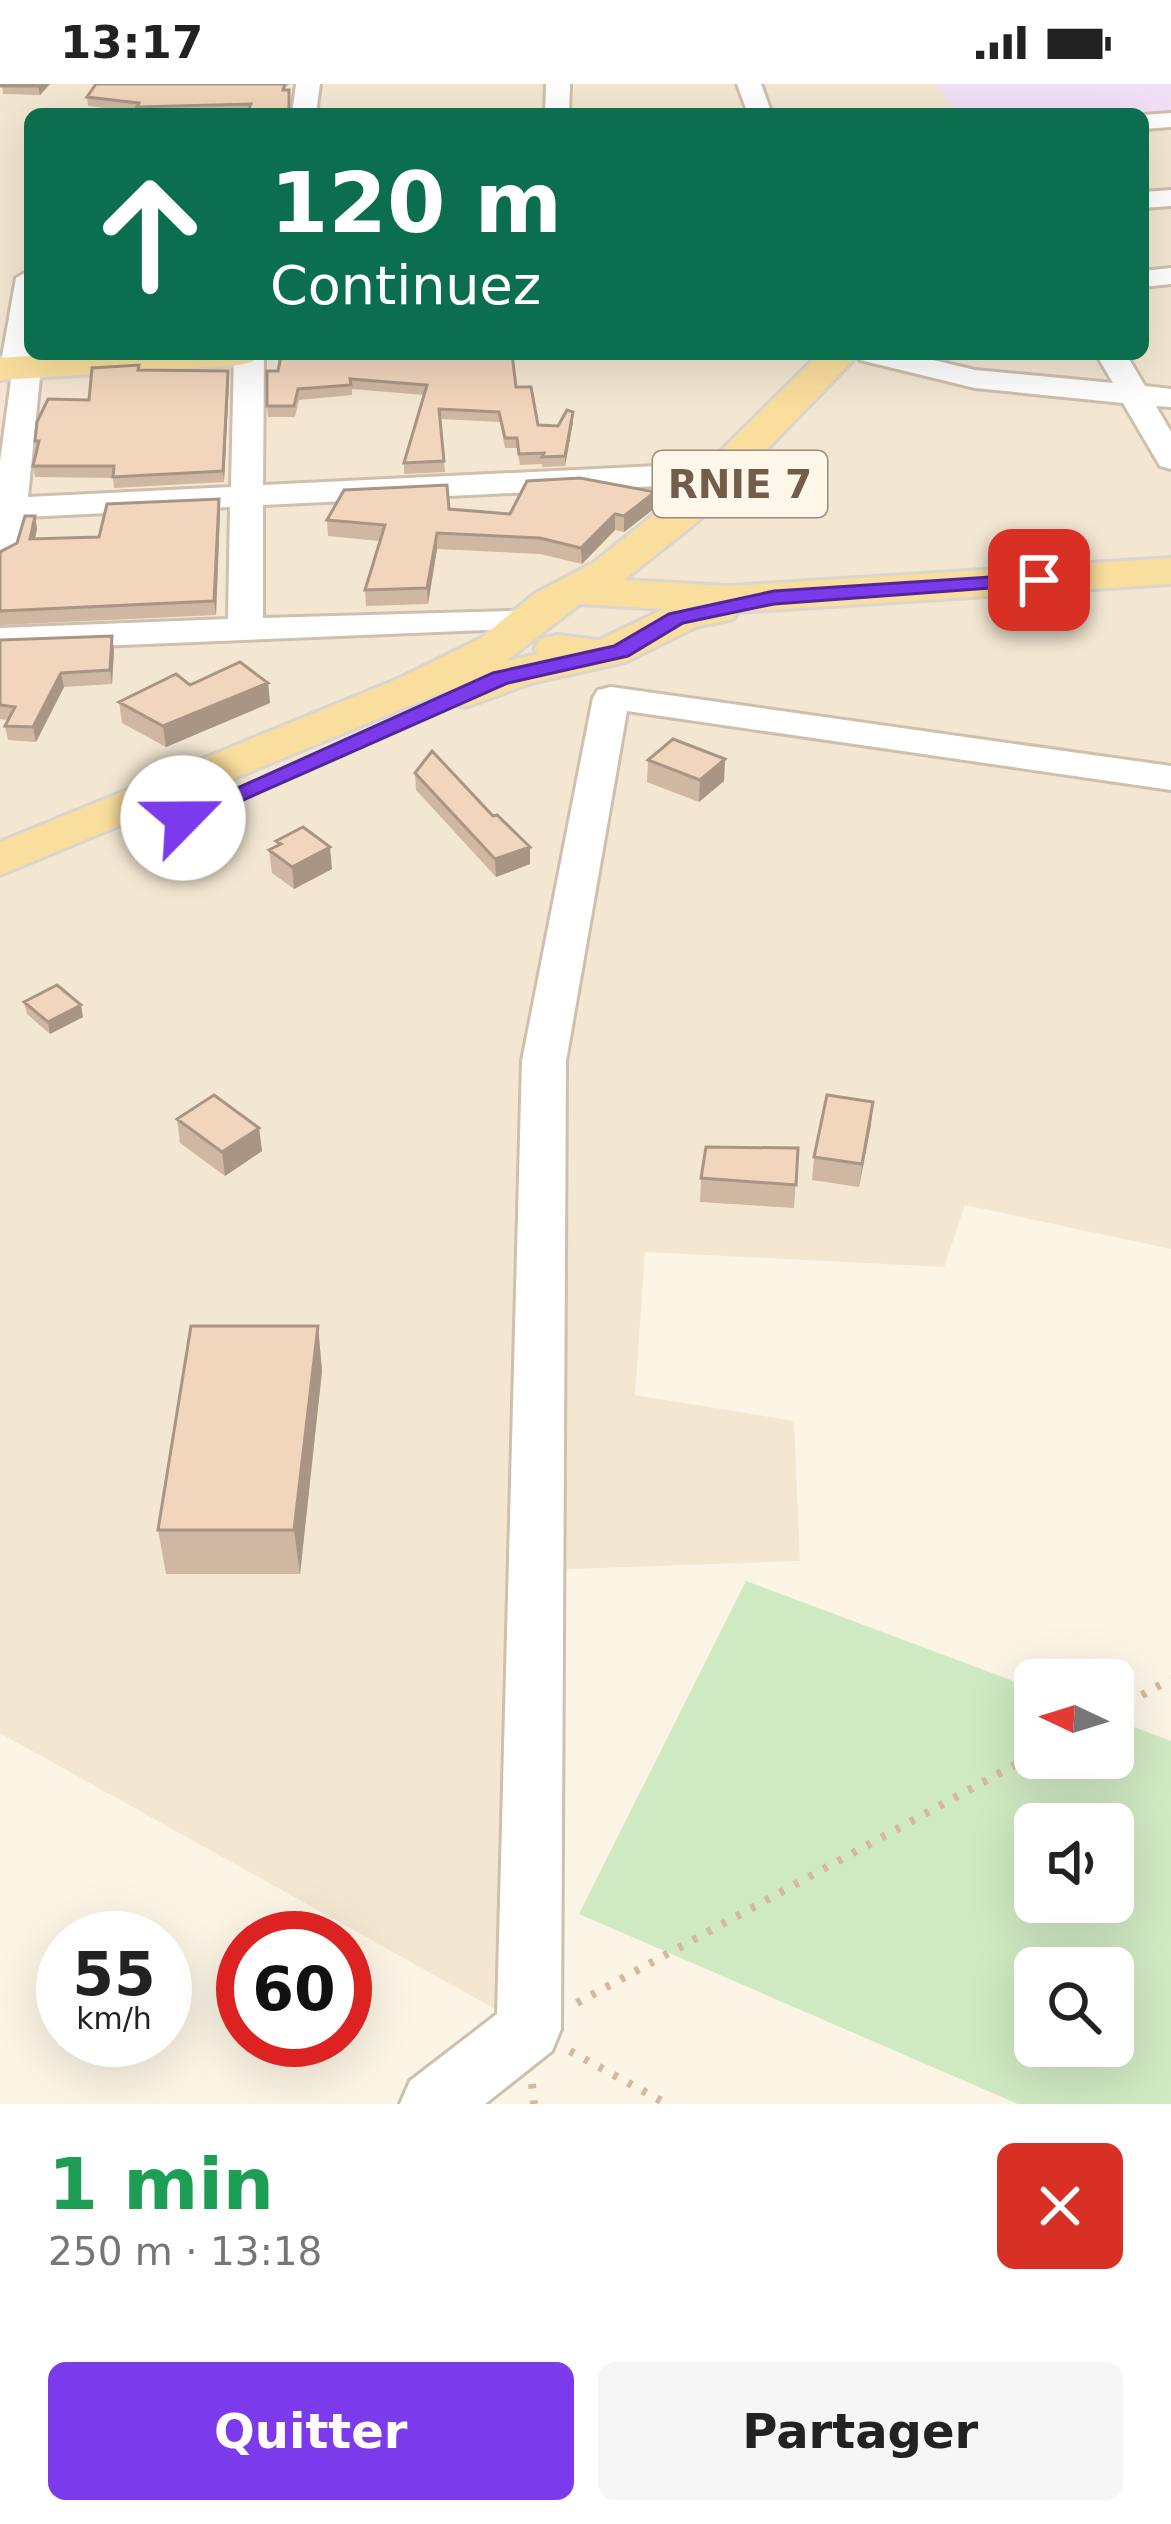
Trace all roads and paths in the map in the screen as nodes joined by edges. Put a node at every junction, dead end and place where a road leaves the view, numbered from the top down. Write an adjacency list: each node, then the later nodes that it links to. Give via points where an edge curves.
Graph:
1 (24, 326): 8 (street)
2 (50, 360): 8 (main road)
3 (250, 360): 13 (street)
4 (834, 360): 12 (main road, RNIE 7 / RNIE 7)
5 (863, 360): 19 (main road, RNIE 7 / RNIE 7, via 685,538)
6 (894, 360): 9 (street, via 975,379)
7 (1114, 360): 9 (street)
8 (19, 361): 14 (street)
9 (1132, 393): 10 (street); 11 (street)
10 (1171, 398)
11 (1171, 459)
12 (720, 473): 13 (street); 17 (main road, RNIE 7 / RNIE 7, via 682,513)
13 (248, 496): 14 (street); 20 (street)
14 (6, 508): 15 (street)
15 (0, 553)
16 (1171, 571): 19 (main road, via 774,598)
17 (577, 591): 18 (main road, RNIE 7 / RNIE 7); 19 (main road, via 632,592)
18 (537, 617): 20 (street); 22 (main road, via 550,646); 24 (main road, RNIE 7 / RNIE 7, via 497,648 416,688)
19 (655, 617): 22 (main road, via 621,651)
20 (245, 629): 21 (street)
21 (0, 639)
22 (593, 656): 25 (main road, via 501,678)
23 (1171, 778): 29 (street, via 611,698 544,1060)
24 (0, 860)
25 (0, 896)
26 (1171, 1679): 27 (path)
27 (1134, 1699)
28 (1014, 1765): 29 (path)
29 (529, 2029): 30 (street); 31 (path); 32 (path)
30 (433, 2104)
31 (534, 2104)
32 (667, 2104)

